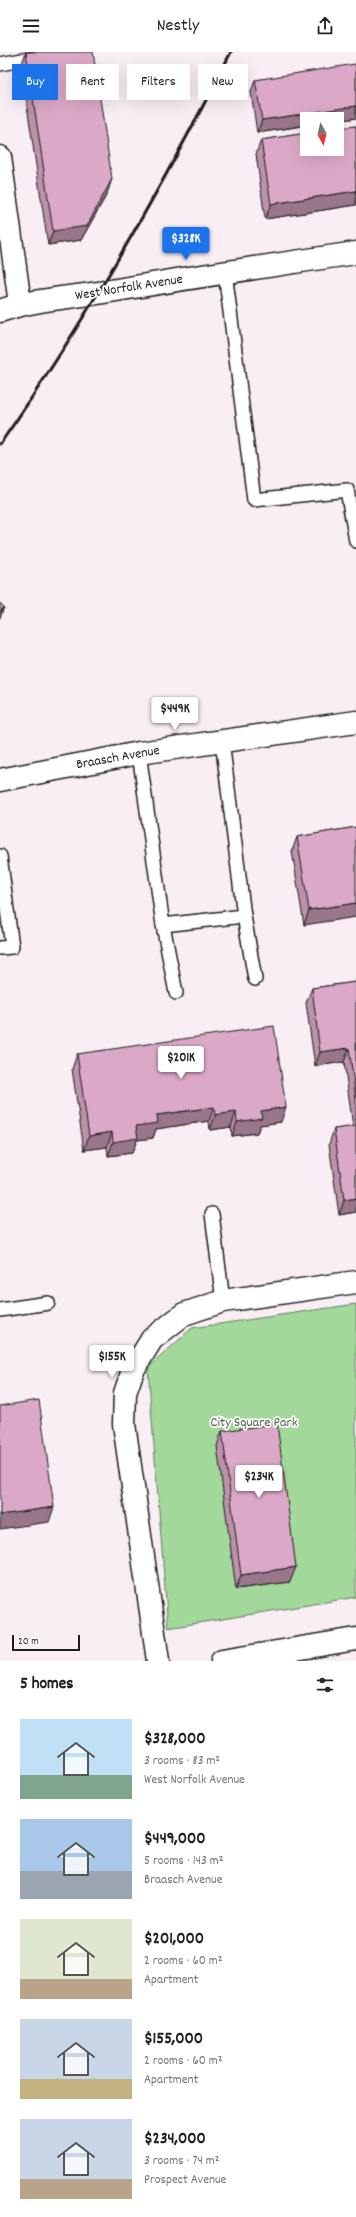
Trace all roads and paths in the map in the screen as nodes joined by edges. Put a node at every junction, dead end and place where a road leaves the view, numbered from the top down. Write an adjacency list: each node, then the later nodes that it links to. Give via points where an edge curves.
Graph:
1 (67, 52): 2 (lane)
2 (0, 64)
3 (0, 157): 6 (street)
4 (356, 253): 5 (street, West Norfolk Avenue)
5 (225, 272): 6 (street, West Norfolk Avenue, via 100,293); 7 (lane, via 254,500 347,490)
6 (7, 305)
7 (356, 541)
8 (356, 722): 9 (street, Braasch Avenue)
9 (222, 741): 10 (street, Braasch Avenue); 13 (lane)
10 (138, 754): 11 (street, Braasch Avenue); 14 (lane)
11 (0, 780)
12 (0, 856): 15 (lane, via 12,947)
13 (244, 916): 14 (lane); 16 (lane)
14 (164, 925): 17 (lane)
15 (0, 948)
16 (255, 980)
17 (176, 993)
18 (212, 1214): 20 (lane)
19 (356, 1282): 20 (street)
20 (223, 1301): 24 (street, via 184,1314 152,1339 133,1370 125,1393 124,1424)
21 (48, 1303): 22 (lane)
22 (0, 1310)
23 (356, 1639): 25 (street)
24 (158, 1661)
25 (222, 1661)

